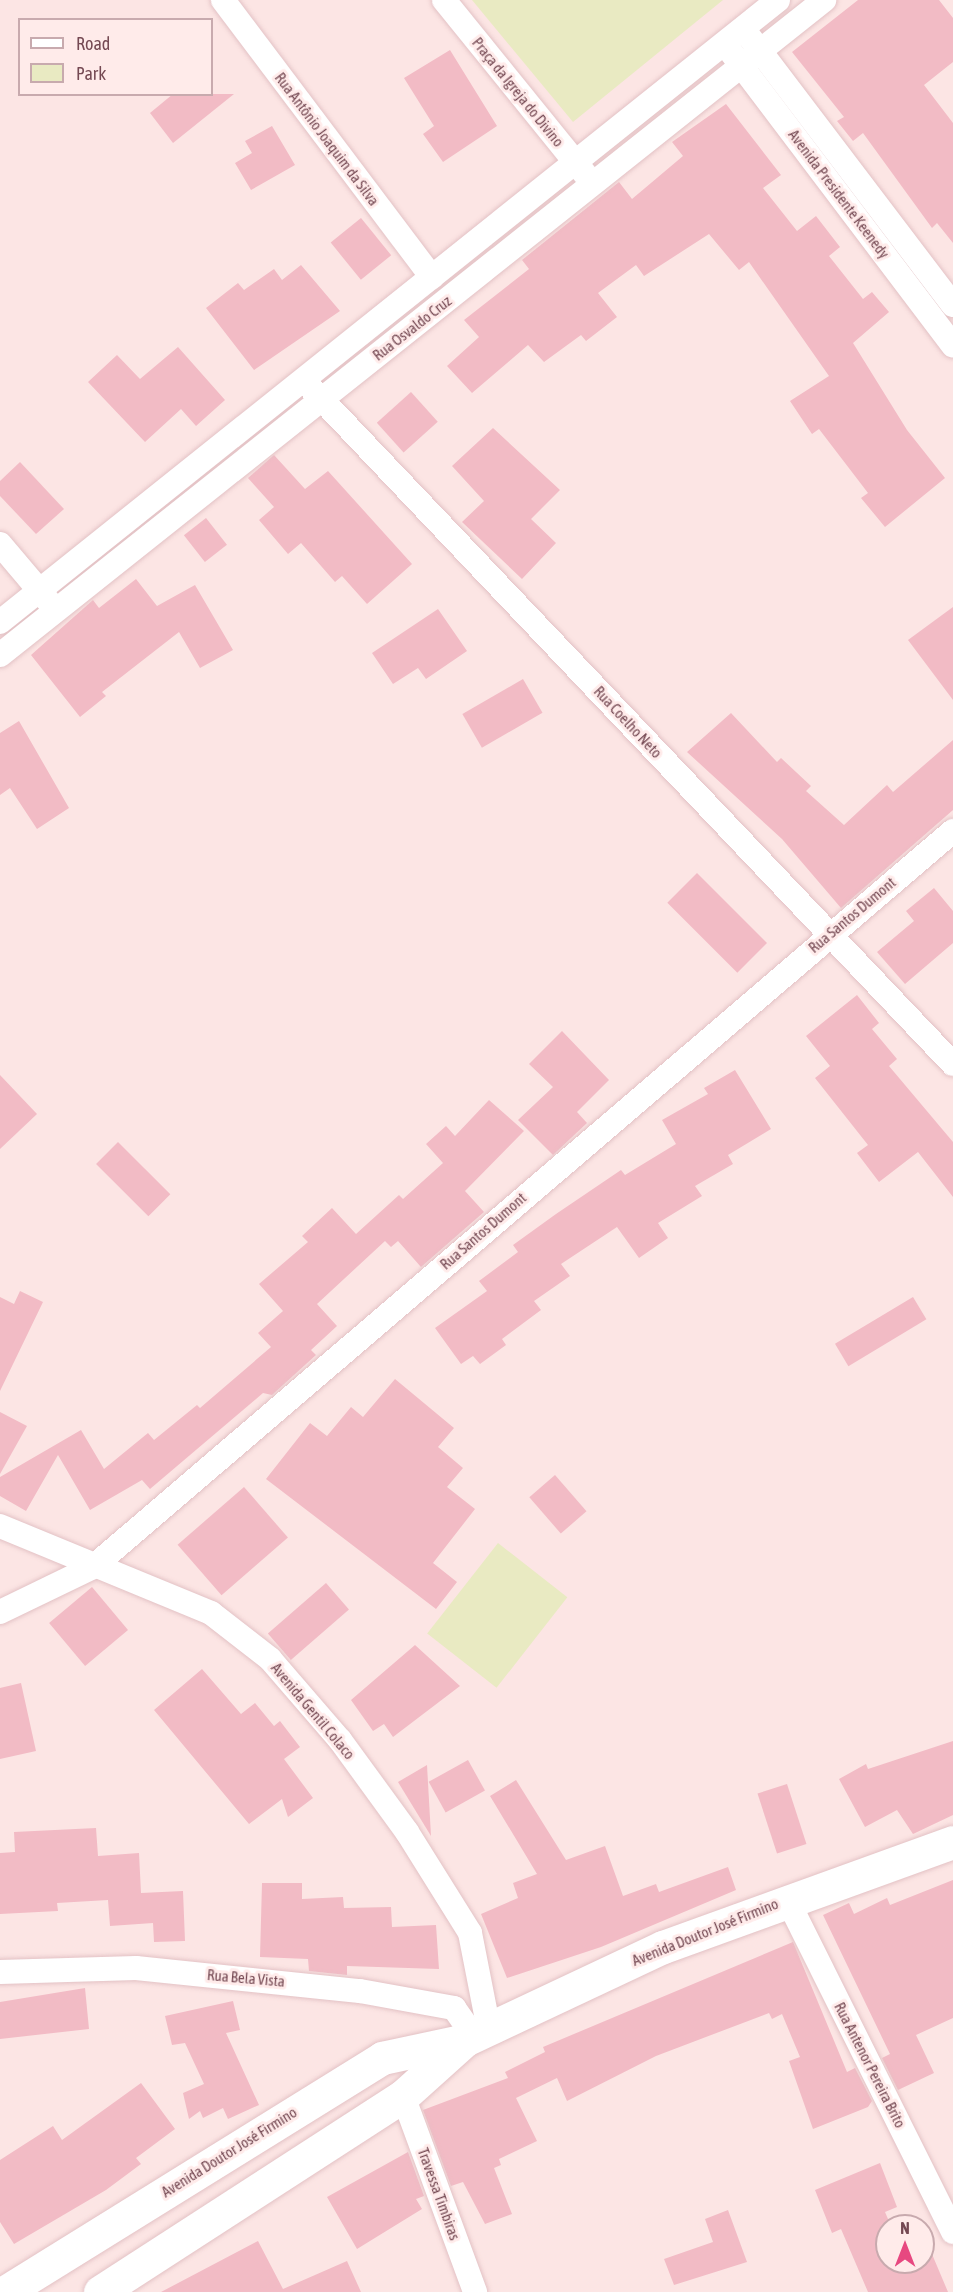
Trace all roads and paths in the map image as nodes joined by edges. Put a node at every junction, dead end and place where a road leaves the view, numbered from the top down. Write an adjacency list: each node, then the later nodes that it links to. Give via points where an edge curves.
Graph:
1 (223, 0): 11 (street, Rua Antônio Joaquim da Silva)
2 (444, 0): 9 (street, Praça da Igreja do Divino)
3 (778, 0): 5 (street, Rua Osvaldo Cruz)
4 (824, 0): 7 (street, Rua Osvaldo Cruz)
5 (743, 28): 6 (street, Rua Osvaldo Cruz); 7 (street, Avenida Presidente Keenedy)
6 (724, 43): 8 (street, Avenida Presidente Keenedy); 9 (street, Rua Osvaldo Cruz)
7 (760, 51): 8 (street, Rua Osvaldo Cruz); 12 (street, Avenida Presidente Keenedy)
8 (741, 66): 10 (street, Rua Osvaldo Cruz); 13 (street, Avenida Presidente Keenedy)
9 (575, 162): 10 (street, Praça da Igreja do Divino); 11 (street, Rua Osvaldo Cruz)
10 (593, 184): 15 (street, Rua Osvaldo Cruz)
11 (432, 277): 14 (street, Rua Osvaldo Cruz)
12 (953, 305)
13 (953, 346)
14 (303, 380): 15 (street, Rua Coelho Neto); 17 (street, Rua Osvaldo Cruz)
15 (322, 399): 18 (street, Rua Osvaldo Cruz); 22 (street, Rua Coelho Neto)
16 (0, 544): 17 (street)
17 (41, 590): 18 (street); 19 (street, Rua Osvaldo Cruz)
18 (55, 611): 20 (street, Rua Osvaldo Cruz)
19 (0, 622)
20 (0, 655)
21 (953, 831): 22 (street, Rua Santos Dumont)
22 (829, 933): 23 (street, Rua Coelho Neto); 25 (street, Rua Santos Dumont)
23 (953, 1064)
24 (0, 1526): 25 (street, Avenida Gentil Colaco)
25 (93, 1567): 26 (street, Rua Santos Dumont); 30 (street, Avenida Gentil Colaco, via 211,1612 270,1659 340,1740 407,1832 470,1933)
26 (0, 1612)
27 (953, 1842): 28 (street, Avenida Doutor José Firmino)
28 (787, 1899): 30 (street, Avenida Doutor José Firmino, via 663,1947); 34 (street, Rua Antenor Pereira Brito)
29 (0, 1972): 30 (street, Rua Bela Vista, via 136,1968 339,1988 454,2008)
30 (476, 2036): 31 (street, Avenida Doutor José Firmino); 32 (street, Avenida Doutor José Firmino)
31 (382, 2058): 32 (street); 33 (street, Avenida Doutor José Firmino)
32 (403, 2096): 35 (street, Avenida Doutor José Firmino); 38 (street, Travessa Timbiras)
33 (133, 2212): 35 (street); 36 (street, Avenida Doutor José Firmino)
34 (953, 2232)
35 (159, 2255): 37 (street, Avenida Doutor José Firmino)
36 (5, 2292)
37 (100, 2292)
38 (475, 2292)

